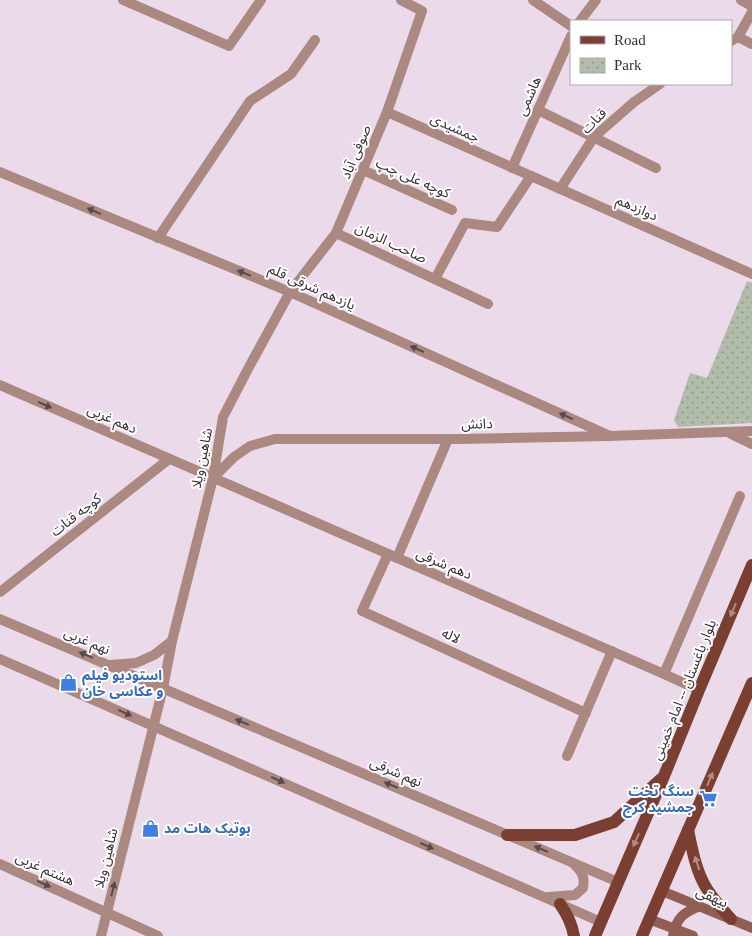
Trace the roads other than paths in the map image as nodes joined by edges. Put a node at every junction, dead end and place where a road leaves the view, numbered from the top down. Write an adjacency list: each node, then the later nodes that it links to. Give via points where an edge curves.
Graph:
1 (124, 0): 2 (street, via 229,46)
2 (262, 0)
3 (400, 0): 17 (street, صوفی آباد, via 422,11)
4 (533, 0): 10 (street)
5 (596, 0): 9 (street)
6 (741, 0): 7 (street)
7 (752, 6)
8 (752, 12): 12 (street)
9 (581, 20)
10 (570, 25)
11 (570, 38): 16 (street, هاشمی)
12 (734, 39): 14 (street)
13 (315, 40): 27 (street, via 291,74 250,101)
14 (752, 44)
15 (659, 85): 18 (street, قنات)
16 (538, 110): 18 (street); 19 (street, هاشمی)
17 (387, 112): 19 (street, جمشیدی); 21 (street, صوفی آباد)
18 (594, 137): 20 (street); 24 (street, قنات)
19 (512, 168): 23 (street, دوازدهم)
20 (656, 168)
21 (363, 170): 25 (street, کوچه علی چپ); 26 (street, صوفی آباد)
22 (0, 172): 27 (street, یازدهم شرقی قلم, one-way to 22)
23 (531, 176): 24 (street, دوازدهم); 29 (street, صاحب الزمان, via 497,227 466,223)
24 (560, 189): 28 (street, دوازدهم)
25 (452, 210)
26 (336, 233): 29 (street, صاحب الزمان); 30 (street, صوفی آباد)
27 (158, 238): 30 (street, یازدهم شرقی قلم, one-way to 27)
28 (752, 274)
29 (435, 279): 31 (street, صاحب الزمان)
30 (290, 292): 35 (street, یازدهم شرقی قلم, one-way to 30); 39 (street, شاهین ویلا, via 224,417)
31 (488, 304)
32 (0, 385): 38 (street, دهم غربی, one-way to 38)
33 (752, 431): 34 (street)
34 (728, 432): 35 (street, دانش); 37 (street, دانش)
35 (610, 436): 36 (street, دانش)
36 (448, 439): 39 (street, دانش, via 274,439 250,446); 41 (street)
37 (752, 444)
38 (170, 459): 39 (street, دهم غربی); 43 (street, کوچه قنات)
39 (213, 478): 41 (street, دهم شرقی); 45 (street, شاهین ویلا)
40 (740, 496): 49 (street)
41 (392, 556): 46 (street, دهم شرقی); 53 (street, لاله, via 362,611)
42 (752, 565): 52 (main road, بلوار باغستان -- امام خمینی, one-way to 52)
43 (0, 592)
44 (0, 619): 48 (street, نهم غربی, one-way to 44)
45 (172, 641): 48 (street, via 154,655 136,663); 51 (street, شاهین ویلا)
46 (612, 651): 49 (street, دهم شرقی); 53 (street)
47 (0, 659): 54 (street, one-way to 54)
48 (109, 665): 51 (street, نهم غربی)
49 (664, 674): 52 (street, دهم شرقی)
50 (752, 683): 57 (main road, one-way to 50)
51 (163, 688): 54 (street, شاهین ویلا); 58 (street, نهم شرقی, one-way to 51)
52 (698, 690): 56 (main road, بلوار باغستان -- امام خمینی)
53 (586, 713): 55 (street)
54 (153, 726): 63 (street, one-way to 63); 66 (street, شاهین ویلا, one-way to 54)
55 (567, 756)
56 (664, 776): 58 (main road, via 614,822 575,835); 61 (main road, بلوار باغستان -- امام خمینی, one-way to 61)
57 (688, 830): 62 (main road); 68 (main road, one-way to 57, via 704,883 695,862)
58 (507, 835): 59 (street, نهم شرقی, one-way to 58)
59 (572, 862): 61 (street, نهم شرقی); 63 (street, via 584,879 583,888 575,895)
60 (0, 864): 66 (street, هشتم غربی, one-way to 66)
61 (618, 882): 69 (main road, بلوار باغستان -- امام خمینی)
62 (662, 891): 65 (main road, بیهقی); 67 (main road)
63 (545, 897): 64 (street)
64 (560, 904): 69 (street); 72 (main road)
65 (700, 906): 68 (main road, بیهقی); 71 (main road, via 683,915)
66 (107, 912): 73 (street, شاهین ویلا); 74 (street, هشتم غربی)
67 (650, 919): 71 (main road); 76 (main road)
68 (731, 919): 70 (main road, بیهقی)
69 (601, 922): 75 (main road, بلوار باغستان -- امام خمینی)
70 (752, 928)
71 (674, 932): 77 (main road)
72 (574, 935)
73 (101, 936)
74 (158, 936)
75 (595, 936)
76 (642, 936)
77 (694, 936)

